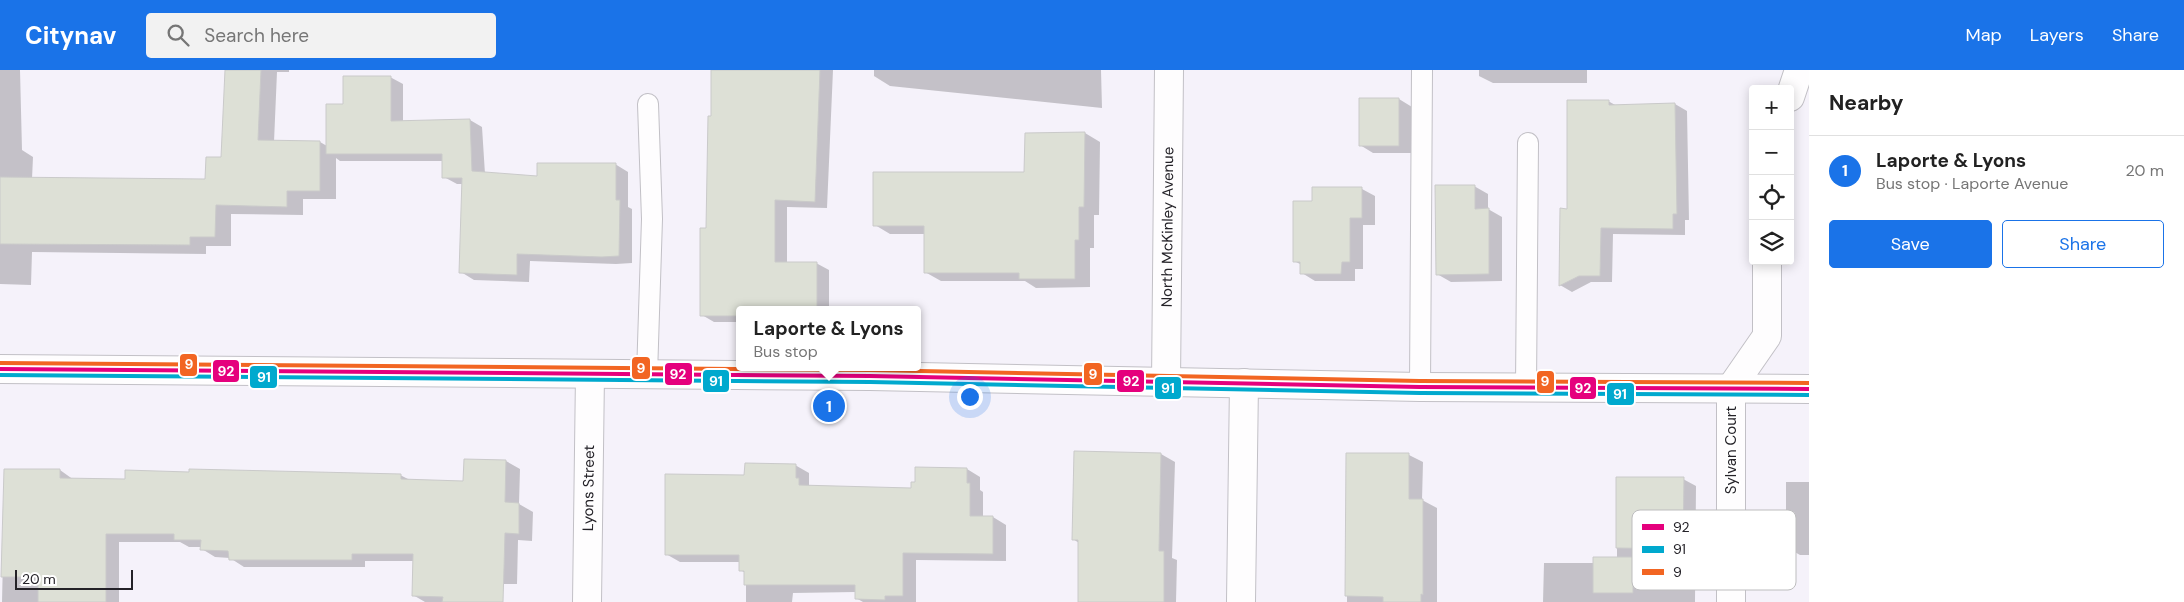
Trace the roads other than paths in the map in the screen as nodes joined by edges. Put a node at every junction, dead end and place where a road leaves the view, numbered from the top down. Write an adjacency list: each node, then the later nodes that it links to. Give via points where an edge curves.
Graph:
1 (1169, 70): 11 (street, North McKinley Avenue)
2 (1422, 70): 13 (lane)
3 (1799, 70): 4 (street)
4 (1794, 85)
5 (648, 104): 10 (lane, via 652,219)
6 (1528, 143): 14 (lane)
7 (1767, 265): 15 (street, via 1767,336)
8 (0, 369): 9 (street)
9 (590, 374): 10 (street); 18 (street, Lyons Street)
10 (647, 375): 11 (street)
11 (1166, 383): 12 (street)
12 (1244, 383): 13 (street); 19 (street)
13 (1420, 387): 14 (street)
14 (1526, 387): 15 (street)
15 (1731, 388): 16 (street); 17 (street, Sylvan Court)
16 (1809, 389)
17 (1731, 510)
18 (587, 602)
19 (1241, 602)

